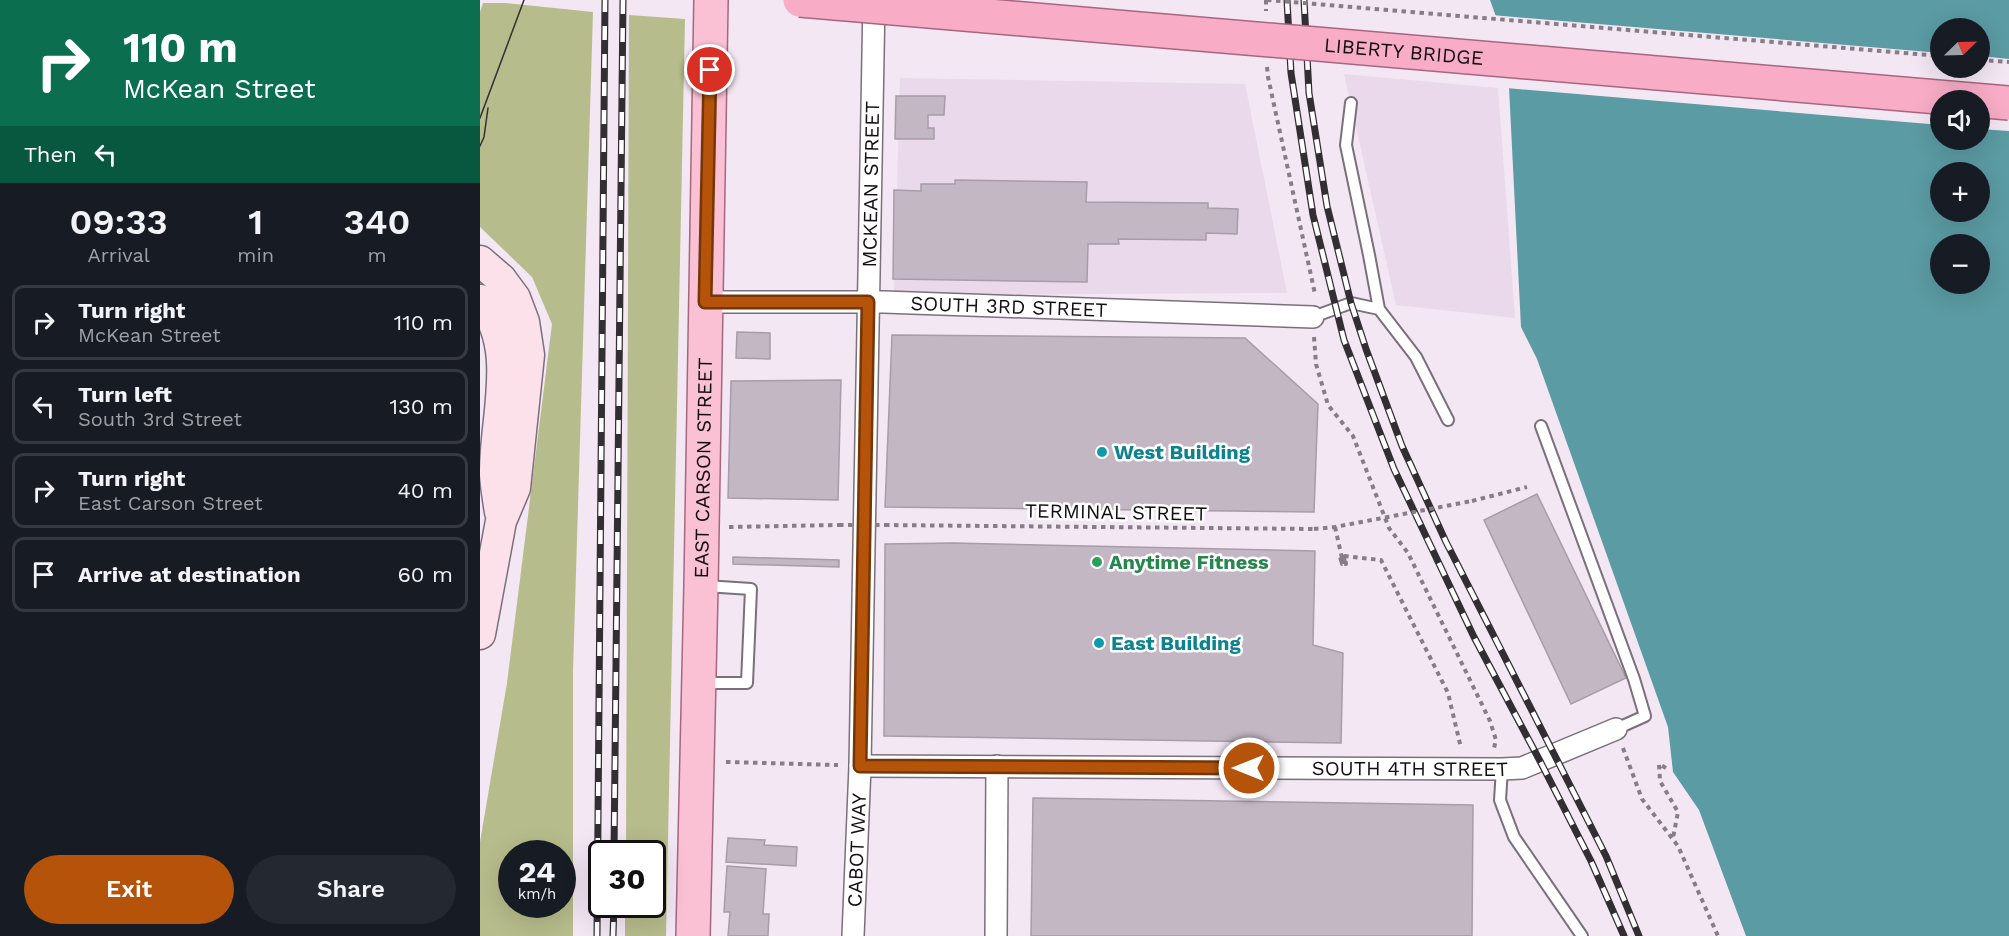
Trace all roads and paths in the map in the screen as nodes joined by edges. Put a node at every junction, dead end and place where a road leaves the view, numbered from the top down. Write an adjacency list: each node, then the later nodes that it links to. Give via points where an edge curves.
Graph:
1 (711, 0): 14 (main road, EAST CARSON STREET)
2 (800, 0): 11 (highway, LIBERTY BRIDGE, bridge)
3 (873, 0): 15 (street, MCKEAN STREET)
4 (1266, 0): 5 (path); 6 (path, bridge)
5 (1266, 22)
6 (1930, 55)
7 (1990, 61): 8 (path)
8 (2009, 62)
9 (1267, 66): 17 (path, via 1316,299)
10 (1351, 103): 16 (lane, via 1346,145)
11 (2009, 103)
12 (480, 261): 21 (main road, via 515,298 529,346 515,488)
13 (480, 300): 21 (main road, via 496,326 500,345 502,373 495,475)
14 (705, 302): 15 (street, SOUTH 3RD STREET); 22 (main road, EAST CARSON STREET)
15 (868, 302): 17 (street, SOUTH 3RD STREET); 32 (street, MCKEAN STREET)
16 (1379, 309): 17 (lane, via 1352,303); 18 (lane, via 1416,357)
17 (1313, 317): 29 (path, via 1316,364 1328,405 1353,436 1389,528 1408,553)
18 (1448, 420)
19 (1541, 426): 28 (lane, SOUTH 4TH STREET, via 1645,716)
20 (1527, 487): 23 (path, TERMINAL STREET, bridge)
21 (501, 520): 26 (main road)
22 (701, 527): 23 (path, TERMINAL STREET, bridge); 25 (main road, EAST CARSON STREET)
23 (1335, 527): 24 (path, bridge)
24 (1343, 557): 24 (path, via 1346,564 1342,564); 30 (path, via 1381,560 1448,693)
25 (701, 586): 27 (main road, EAST CARSON STREET); 27 (lane, via 751,589 747,683)
26 (480, 634)
27 (698, 683): 31 (main road, EAST CARSON STREET)
28 (1616, 729): 35 (street, SOUTH 4TH STREET, via 1522,768); 36 (path, via 1642,800)
29 (1496, 740)
30 (1461, 748)
31 (696, 761): 32 (path); 37 (main road, EAST CARSON STREET)
32 (860, 766): 33 (street, SOUTH 4TH STREET); 38 (street, CABOT WAY)
33 (997, 766): 35 (street, SOUTH 4TH STREET); 39 (street)
34 (1666, 768): 36 (path, via 1659,764 1660,781 1678,812)
35 (1502, 770): 40 (lane, via 1500,800 1514,837)
36 (1673, 838): 41 (path)
37 (693, 936)
38 (853, 936)
39 (996, 936)
40 (1582, 936)
41 (1718, 936)

